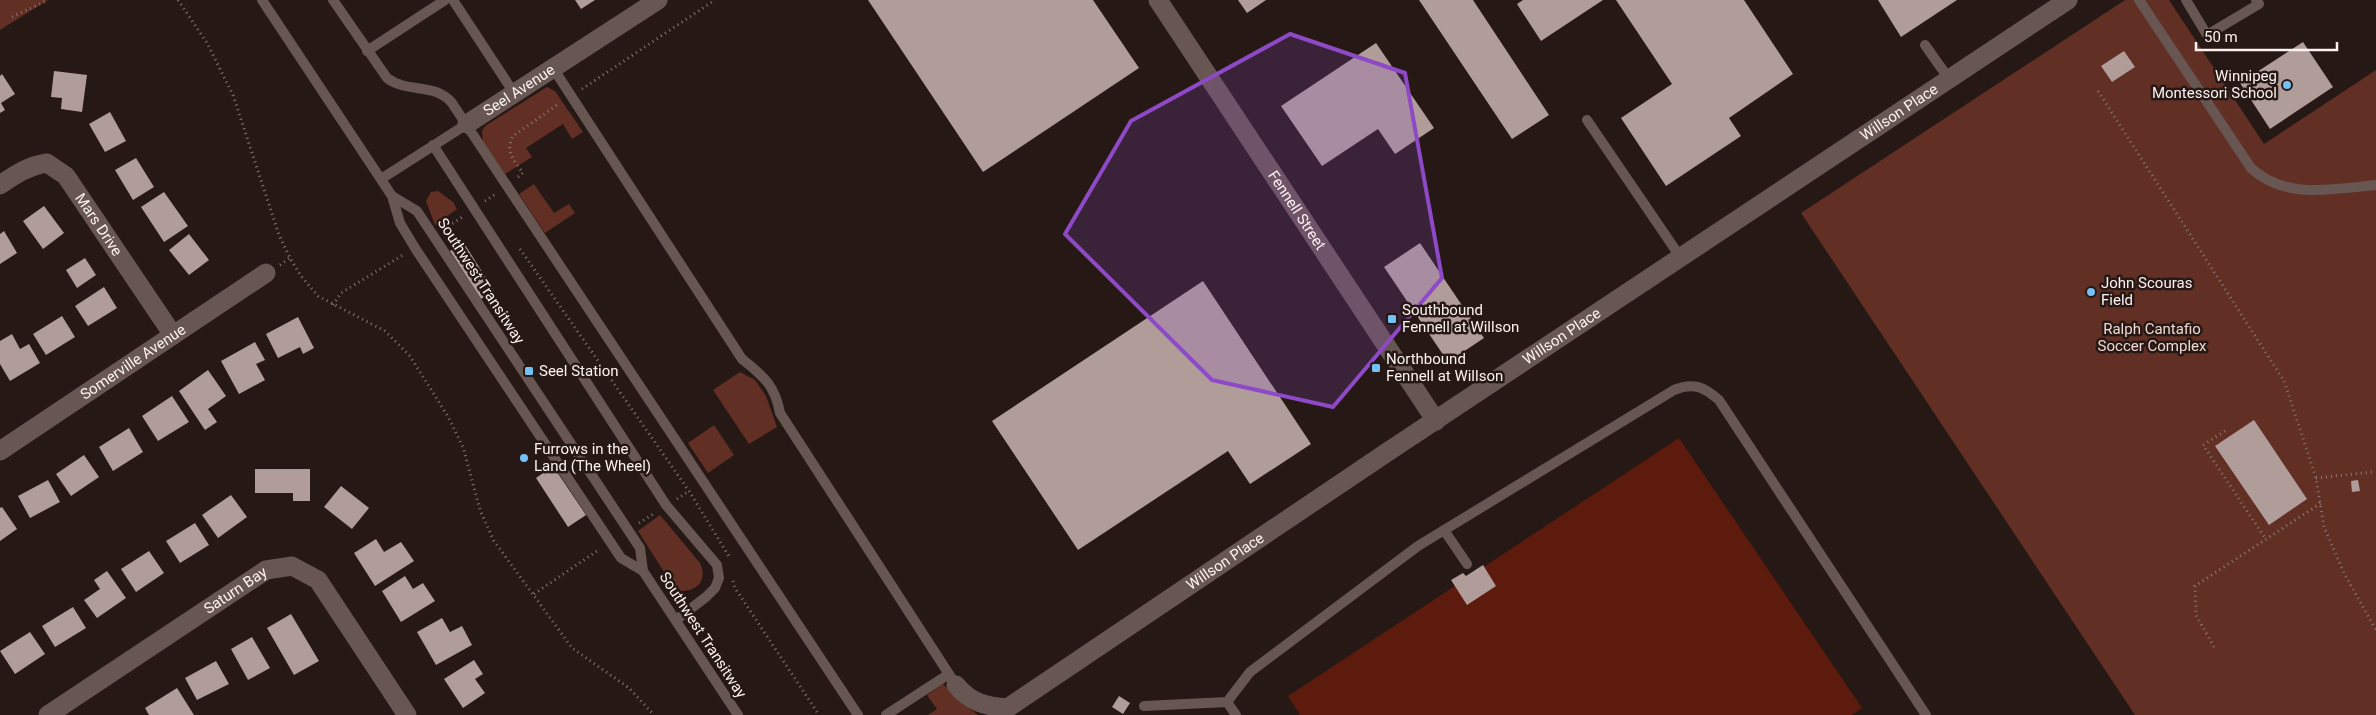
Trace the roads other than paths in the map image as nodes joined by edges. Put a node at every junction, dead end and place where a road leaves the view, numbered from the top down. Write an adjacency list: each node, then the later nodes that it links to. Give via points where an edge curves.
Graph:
1 (262, 0): 19 (lane, Southwest Transitway)
2 (333, 0): 12 (lane)
3 (445, 0): 12 (lane)
4 (453, 0): 15 (lane)
5 (658, 0): 13 (street, Seel Avenue)
6 (1158, 0): 26 (street, Fennell Street)
7 (2068, 0): 14 (street, Willson Place)
8 (2139, 0): 21 (lane, via 2251,168 2261,178 2289,189)
9 (2186, 0): 10 (lane, via 2207,35 2259,4)
10 (2256, 0)
11 (1925, 45): 14 (lane)
12 (367, 51): 17 (lane, via 382,73 393,82 408,88 433,89 444,95)
13 (553, 68): 15 (street, Seel Avenue); 32 (lane, via 742,359 764,376 777,396 780,413)
14 (1949, 79): 23 (street, Willson Place)
15 (514, 93): 17 (street, Seel Avenue)
16 (1587, 120): 23 (lane)
17 (466, 124): 18 (lane, Seel Avenue); 39 (lane)
18 (433, 146): 19 (lane, Seel Avenue); 31 (lane, via 666,505 716,564 719,578 715,588)
19 (381, 179): 22 (lane, Southwest Transitway)
20 (0, 185): 25 (street, Mars Drive, via 24,169 47,163 66,176)
21 (2376, 185)
22 (392, 196): 30 (lane, Southwest Transitway, via 400,223 415,248 621,558); 30 (lane, Southwest Transitway, via 417,211 434,236 640,548)
23 (1681, 258): 26 (street, Willson Place)
24 (266, 273): 25 (street, Somerville Avenue)
25 (173, 335): 27 (street, Somerville Avenue)
26 (1436, 421): 35 (street, Willson Place)
27 (0, 451)
28 (1444, 530): 29 (lane); 33 (lane, via 1250,672); 42 (lane, via 1674,390 1686,385 1706,389 1719,400)
29 (1467, 564)
30 (643, 571): 31 (lane, Southwest Transitway)
31 (676, 620): 38 (lane, Southwest Transitway)
32 (953, 680): 35 (street, via 964,694 980,705); 40 (lane)
33 (1227, 702): 34 (lane); 41 (lane)
34 (1144, 706)
35 (1002, 712)
36 (48, 715): 37 (street, Saturn Bay, via 266,570 292,566 318,580)
37 (407, 715)
38 (738, 715)
39 (858, 715)
40 (886, 715)
41 (1236, 715)
42 (1926, 715)

